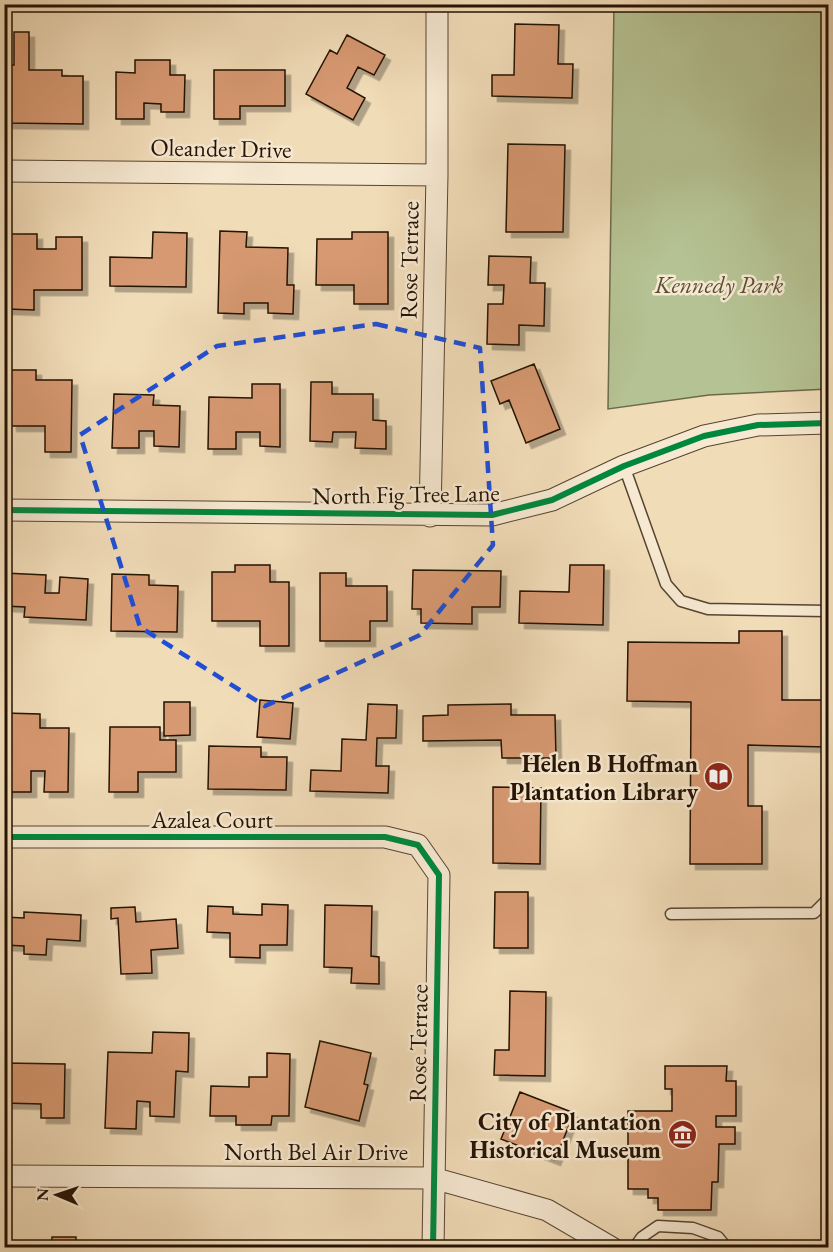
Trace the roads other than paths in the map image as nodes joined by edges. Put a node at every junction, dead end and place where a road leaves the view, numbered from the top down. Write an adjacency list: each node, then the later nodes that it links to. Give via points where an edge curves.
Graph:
1 (437, 4): 3 (street, Rose Terrace)
2 (4, 171): 3 (street, Oleander Drive)
3 (437, 175): 7 (street, Rose Terrace)
4 (828, 423): 5 (street, North Fig Tree Lane, via 758,425 704,436)
5 (624, 466): 7 (street, North Fig Tree Lane, via 552,500 492,515); 8 (lane, via 666,584 681,601 708,609)
6 (4, 510): 7 (street, North Fig Tree Lane)
7 (430, 516)
8 (828, 611)
9 (4, 837): 10 (street, Azalea Court, via 385,837)
10 (418, 845): 14 (street, Rose Terrace, via 439,875)
11 (828, 899): 12 (lane, via 814,913)
12 (671, 914)
13 (4, 1176): 14 (street, North Bel Air Drive)
14 (433, 1178): 15 (street, Rose Terrace); 16 (street, North Bel Air Drive, via 547,1210)
15 (433, 1248)
16 (612, 1248)
17 (634, 1248): 18 (lane, via 658,1226 693,1228 718,1237)
18 (727, 1248)

